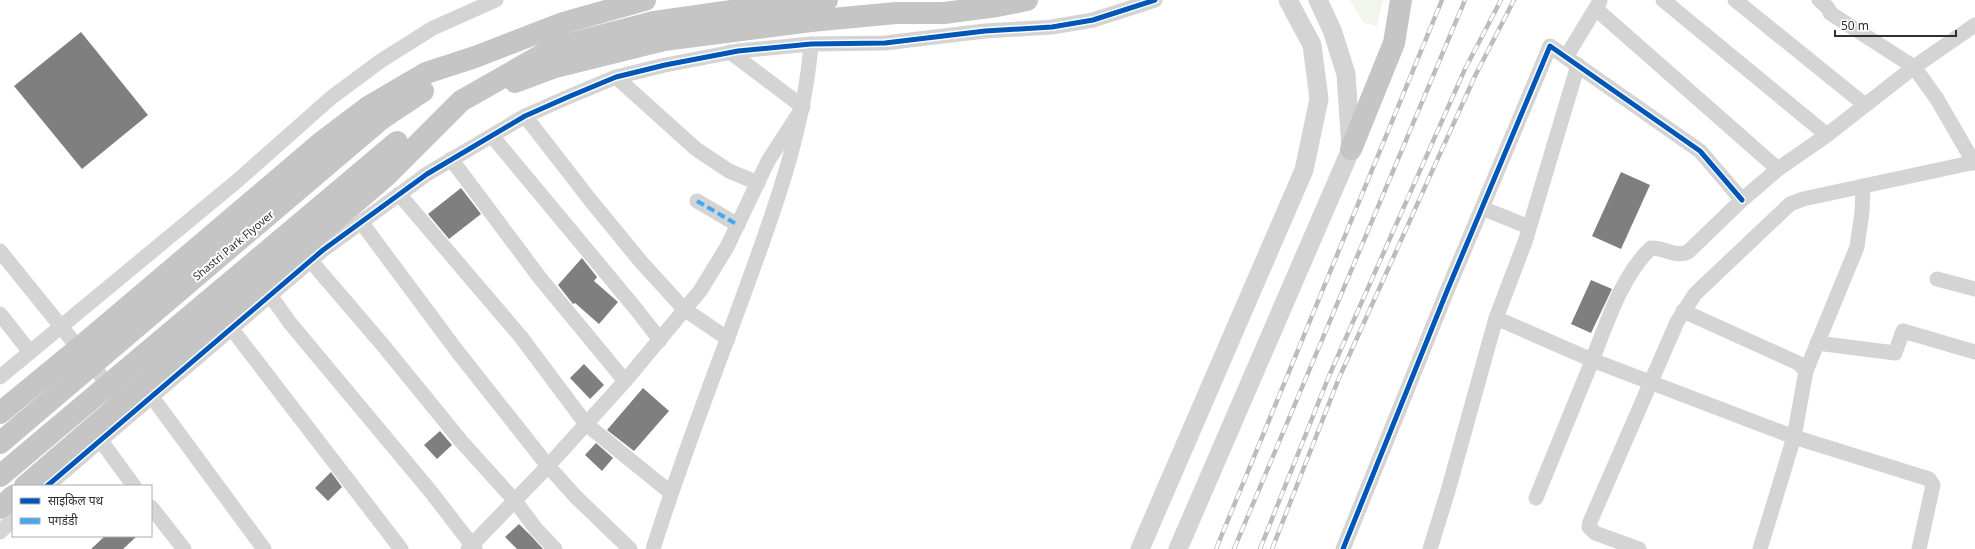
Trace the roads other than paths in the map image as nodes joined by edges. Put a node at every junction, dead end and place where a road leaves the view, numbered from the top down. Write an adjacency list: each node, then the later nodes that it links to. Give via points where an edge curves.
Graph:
1 (496, 0): 51 (street, via 433,28 382,60 332,97 237,181)
2 (645, 0): 16 (highway, via 563,23)
3 (827, 0): 23 (highway, via 654,22 554,48)
4 (1027, 0): 23 (highway, via 944,12 811,21 664,40 555,67)
5 (1156, 0): 14 (street, via 1093,20 1052,27 885,43)
6 (1288, 0): 22 (street, via 1312,45)
7 (1318, 0): 21 (street, via 1332,30 1346,74)
8 (1401, 0): 29 (highway, via 1394,43)
9 (1663, 0): 27 (street)
10 (1735, 0): 24 (street)
11 (1826, 3): 19 (street, via 1830,13)
12 (1598, 4): 17 (street); 32 (street)
13 (1975, 25): 19 (street)
14 (811, 44): 15 (street); 25 (street)
15 (730, 52): 20 (street); 25 (street)
16 (474, 57): 66 (highway, bridge, via 426,73 368,107 323,141); 70 (highway, Shastri Park Flyover, bridge, via 381,119)
17 (1566, 57): 18 (street); 38 (street, via 1550,46)
18 (1578, 65): 36 (street, via 1700,151); 41 (street)
19 (1914, 67): 24 (street); 31 (street, via 1937,99)
20 (616, 76): 26 (street); 33 (street, via 702,154 729,171)
21 (1347, 94): 22 (street); 29 (street)
22 (1319, 99): 91 (street, via 1304,170)
23 (461, 101): 65 (highway, via 385,177); 72 (highway, bridge, via 397,142)
24 (1865, 105): 27 (street)
25 (804, 107): 33 (street, via 776,148); 54 (street, via 776,204)
26 (525, 116): 28 (street); 47 (street, via 591,201)
27 (1827, 135): 32 (street)
28 (492, 136): 30 (street); 55 (street)
29 (1351, 149): 92 (street)
30 (451, 159): 35 (street); 62 (street, via 540,278)
31 (1975, 162): 34 (street)
32 (1778, 169): 36 (street)
33 (758, 183): 40 (street)
34 (1864, 186): 48 (street, via 1790,204 1695,294); 56 (street, via 1857,247)
35 (399, 194): 39 (street); 67 (street, via 521,337)
36 (1742, 200): 59 (street, via 1688,252 1680,254 1657,247 1646,252 1623,289)
37 (697, 201): 40 (street)
38 (1482, 208): 41 (street); 93 (street)
39 (361, 222): 43 (street); 71 (street, via 457,351)
40 (738, 225): 47 (street, via 711,275)
41 (1529, 227): 50 (street)
42 (0, 251): 51 (street)
43 (310, 260): 46 (street); 79 (street)
44 (1937, 279): 45 (street)
45 (1975, 289)
46 (270, 294): 52 (street); 84 (street, via 290,323 431,492)
47 (684, 309): 54 (street); 55 (street)
48 (1683, 311): 60 (street, via 1798,363); 63 (street)
49 (0, 314): 53 (street)
50 (1496, 318): 59 (street); 94 (street)
51 (61, 327): 57 (street); 65 (street)
52 (231, 328): 64 (street); 87 (street)
53 (5, 329): 57 (street)
54 (728, 339): 76 (street)
55 (660, 340): 62 (street)
56 (1817, 343): 58 (street, via 1895,353 1902,331); 60 (street)
57 (30, 352): 61 (street)
58 (1975, 352)
59 (1592, 360): 63 (street); 78 (street)
60 (1806, 371): 68 (street)
61 (0, 377)
62 (625, 381): 67 (street)
63 (1650, 382): 68 (street); 95 (street, via 1590,527 1595,533)
64 (152, 397): 65 (street); 86 (street)
65 (124, 407): 69 (street); 73 (highway)
66 (0, 413)
67 (586, 424): 71 (street); 76 (street)
68 (1794, 437): 96 (street); 97 (street, via 1929,479 1933,485)
69 (101, 441): 74 (street); 75 (street)
70 (0, 443)
71 (548, 466): 79 (street); 89 (street)
72 (0, 476)
73 (26, 485)
74 (49, 485)
75 (133, 485)
76 (671, 493): 90 (street)
77 (12, 497): 80 (highway)
78 (1536, 498)
79 (515, 501): 84 (street); 88 (street)
80 (0, 508)
81 (152, 508): 85 (street)
82 (12, 520): 83 (street)
83 (0, 532)
84 (472, 548)
85 (184, 549)
86 (264, 549)
87 (401, 549)
88 (555, 549)
89 (630, 549)
90 (653, 549)
91 (1140, 549)
92 (1178, 549)
93 (1343, 549)
94 (1430, 549)
95 (1639, 549)
96 (1760, 549)
97 (1919, 549)

